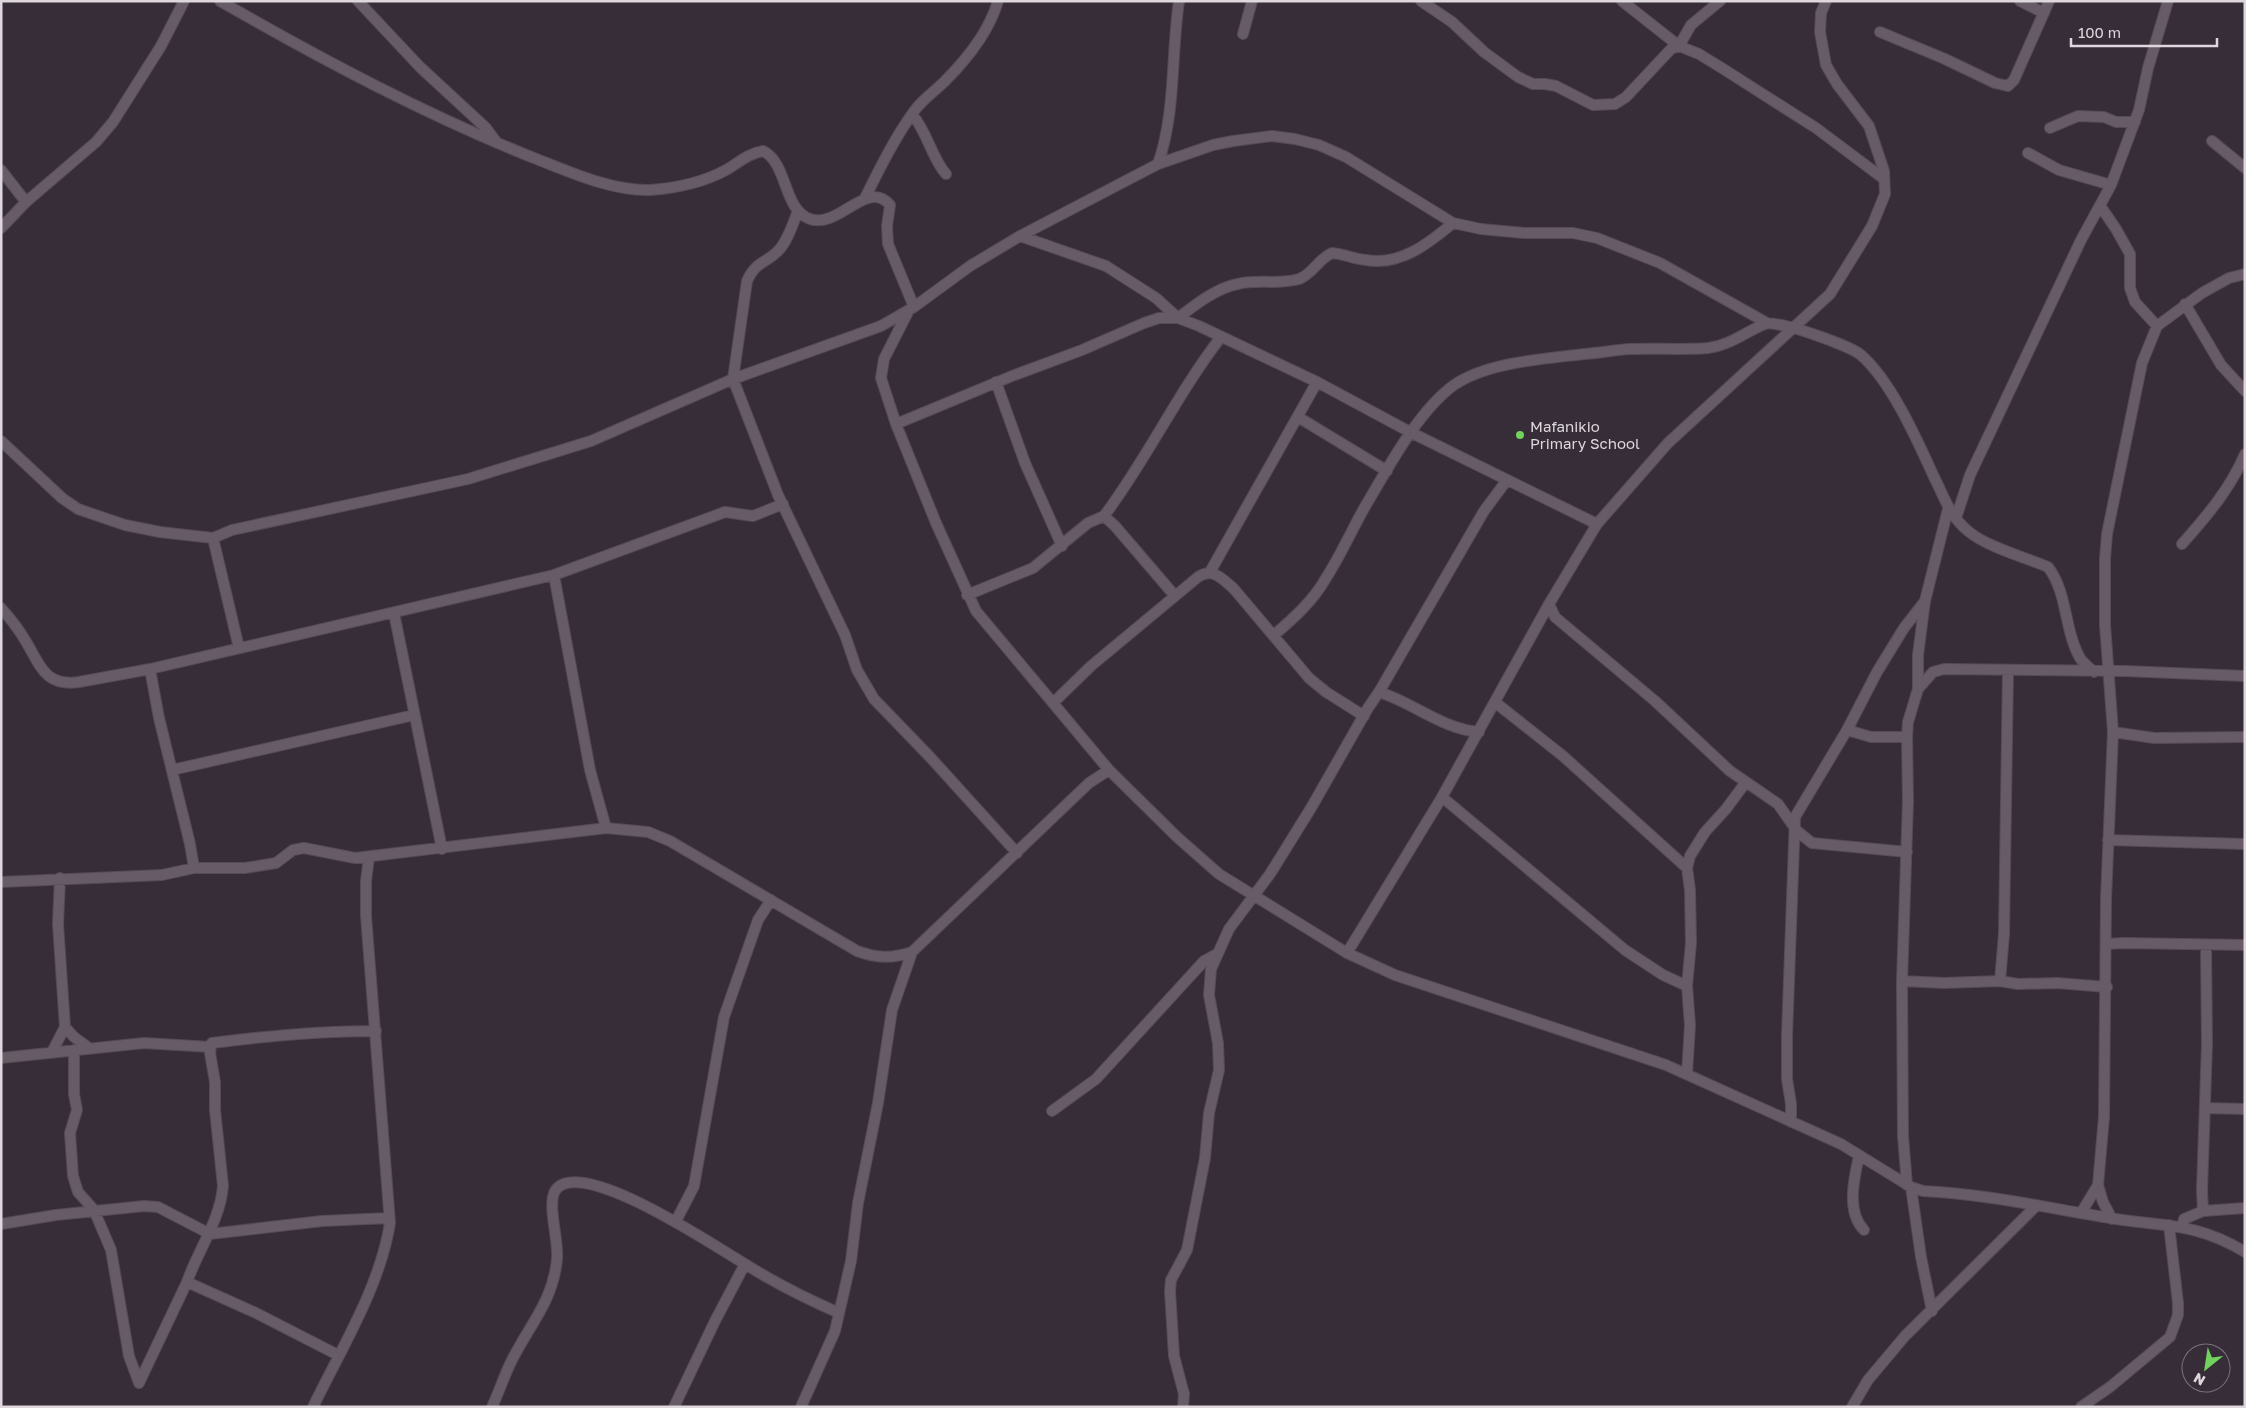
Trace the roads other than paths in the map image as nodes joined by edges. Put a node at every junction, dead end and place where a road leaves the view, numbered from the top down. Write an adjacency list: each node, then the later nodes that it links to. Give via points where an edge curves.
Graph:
1 (184, 1): 31 (street, via 161,46 113,122 96,142)
2 (220, 1): 22 (street, via 444,120)
3 (358, 1): 22 (street, via 420,67 486,128)
4 (998, 1): 18 (street, via 991,24 983,36)
5 (1179, 1): 24 (street, via 1170,116)
6 (1252, 1): 16 (street)
7 (1421, 1): 17 (street, via 1525,81 1556,86 1593,105 1615,104 1626,97 1671,50)
8 (1622, 1): 17 (street)
9 (1720, 1): 17 (street, via 1691,25)
10 (1826, 1): 28 (street, via 1821,13 1820,32 1826,65 1869,126)
11 (2020, 1): 14 (street)
12 (2050, 1): 14 (street)
13 (2168, 1): 19 (street)
14 (2044, 13): 15 (street, via 2014,80 2008,86)
15 (1880, 32)
16 (1243, 34)
17 (1679, 46): 28 (street, via 1725,70 1816,128)
18 (912, 114): 27 (street, via 922,125 939,166); 30 (street)
19 (2135, 122): 20 (street, via 2078,116); 29 (street)
20 (2050, 128)
21 (2212, 142): 25 (street)
22 (498, 144): 33 (street, via 570,173 648,190 688,186 763,151 776,164)
23 (2028, 154): 29 (street, via 2059,170)
24 (1158, 164): 34 (street, via 1233,141 1272,136 1295,139 1346,157); 36 (street)
25 (2245, 168)
26 (1, 170): 31 (street)
27 (946, 174)
28 (1884, 179): 43 (street, via 1885,194 1880,209 1849,266 1830,294)
29 (2111, 185): 32 (street)
30 (865, 198): 33 (street, via 847,210 821,220 810,219); 39 (street, via 877,197 890,205 888,244)
31 (26, 202): 35 (street)
32 (2101, 208): 42 (street, via 2130,254 2130,288 2136,302); 59 (street, via 2077,249 1970,475)
33 (798, 211): 45 (street, via 778,251 752,270)
34 (1452, 223): 40 (street, via 1435,238 1402,256 1384,262 1332,253 1301,278 1237,284 1202,300); 41 (street, via 1481,229 1573,233 1597,238 1660,263)
35 (1, 228)
36 (1020, 236): 39 (street, via 970,266); 40 (street, via 1106,266 1156,298)
37 (2245, 274): 38 (street, via 2229,278)
38 (2185, 304): 42 (street); 48 (street, via 2221,366)
39 (912, 308): 45 (street, via 881,326); 50 (street, via 884,359 882,370 881,378)
40 (1178, 318): 44 (street); 46 (street, via 1159,318 1144,323)
41 (1767, 322): 43 (street); 51 (street, via 1741,338 1708,348 1628,349 1502,366 1455,384)
42 (2157, 326): 77 (street, via 2142,364 2107,534 2104,592)
43 (1794, 329): 57 (street, via 1847,346 1868,361 1918,442); 60 (street, via 1668,443)
44 (1221, 337): 47 (street); 58 (street, via 1188,384 1134,475)
45 (733, 380): 56 (street); 61 (street, via 591,441 547,456 468,479 232,530)
46 (996, 382): 50 (street); 63 (street)
47 (1317, 382): 49 (street); 51 (street)
48 (2245, 391)
49 (1298, 417): 54 (street); 64 (street)
50 (896, 424): 66 (street)
51 (1410, 432): 54 (street); 55 (street)
52 (1, 441): 61 (street, via 78,509 125,525)
53 (2245, 454): 62 (street, via 2217,504)
54 (1388, 470): 72 (street, via 1326,578 1296,616)
55 (1507, 480): 60 (street); 80 (street, via 1484,512)
56 (783, 504): 65 (street, via 753,516 724,512); 102 (street, via 845,635 856,670 869,692)
57 (1948, 509): 59 (street); 68 (street)
58 (1104, 516): 63 (street, via 1088,523); 67 (street)
59 (1956, 518): 76 (street, via 1968,531 1988,543 2048,567 2061,596 2074,645 2081,660)
60 (1597, 524): 69 (street)
61 (213, 538): 73 (street)
62 (2182, 544)
63 (1062, 546): 66 (street, via 1033,568)
64 (1210, 572): 67 (street, via 1205,572); 72 (street, via 1222,577)
65 (554, 575): 71 (street); 95 (street, via 590,770)
66 (968, 595): 81 (street, via 976,610)
67 (1175, 596): 81 (street, via 1091,666)
68 (1925, 600): 79 (street, via 1918,655); 85 (street, via 1877,672)
69 (1549, 604): 82 (street); 92 (street, via 1555,617)
70 (1, 608): 74 (street, via 24,638 44,673 56,680 68,684)
71 (394, 613): 73 (street); 83 (street)
72 (1274, 635): 84 (street, via 1309,678)
73 (239, 648): 74 (street)
74 (150, 669): 90 (street)
75 (2008, 670): 76 (street); 79 (street, via 1944,669 1933,672); 117 (street, via 2004,934)
76 (2094, 672): 77 (street)
77 (2109, 672): 78 (street); 87 (street)
78 (2245, 676)
79 (1918, 690): 88 (street)
80 (1379, 692): 84 (street); 86 (street, via 1457,729)
81 (1054, 702): 91 (street)
82 (1496, 703): 86 (street); 105 (street, via 1562,756)
83 (414, 715): 90 (street); 100 (street)
84 (1364, 716): 108 (street, via 1270,874)
85 (1848, 730): 88 (street, via 1871,737); 94 (street, via 1795,817)
86 (1479, 732): 93 (street)
87 (2113, 732): 89 (street, via 2154,738); 96 (street)
88 (1907, 737): 101 (street)
89 (2245, 737)
90 (172, 770): 104 (street)
91 (1108, 770): 102 (street, via 1089,783); 108 (street, via 1219,874)
92 (1746, 782): 94 (street, via 1778,804); 105 (street, via 1704,832)
93 (1442, 797): 114 (street); 118 (street, via 1625,950 1663,975)
94 (1794, 825): 97 (street); 99 (street)
95 (606, 828): 100 (street); 109 (street, via 648,832 670,841)
96 (2108, 840): 98 (street); 110 (street)
97 (1812, 843): 99 (street); 101 (street)
98 (2245, 844)
99 (1796, 848): 131 (street, via 1787,1035)
100 (442, 849): 103 (street)
101 (1907, 852): 116 (street)
102 (1017, 854): 113 (street)
103 (369, 857): 104 (street, via 355,858 304,848 293,850 276,863 245,868); 121 (street, via 366,916)
104 (194, 868): 106 (street, via 162,875)
105 (1687, 868): 118 (street, via 1691,942)
106 (60, 878): 107 (street); 120 (street, via 58,924)
107 (1, 882)
108 (1254, 895): 114 (street); 115 (street, via 1229,929)
109 (771, 900): 113 (street, via 857,951 892,957); 142 (street, via 758,920 724,1017 694,1186)
110 (2107, 944): 111 (street); 119 (street)
111 (2206, 945): 112 (street); 128 (street)
112 (2245, 945)
113 (912, 952): 152 (street, via 892,1010 851,1261)
114 (1347, 953): 127 (street, via 1395,975)
115 (1217, 954): 130 (street, via 1204,961 1096,1079); 158 (street, via 1211,969 1210,996 1219,1070 1187,1250 1170,1291 1174,1356 1184,1394)
116 (1902, 980): 117 (street, via 1944,983); 134 (street, via 1903,1136)
117 (2000, 981): 119 (street)
118 (1687, 986): 127 (street, via 1690,1025)
119 (2107, 987): 133 (street, via 2104,1136)
120 (65, 1027): 123 (street); 125 (street)
121 (376, 1031): 122 (street, via 235,1040 212,1043); 140 (street)
122 (210, 1047): 123 (street, via 144,1043); 147 (street, via 223,1186)
123 (89, 1048): 124 (street)
124 (74, 1050): 125 (street); 137 (street, via 77,1110 70,1133 73,1176 78,1192)
125 (52, 1052): 126 (street)
126 (1, 1058)
127 (1687, 1074): 131 (street)
128 (2205, 1108): 129 (street); 138 (street)
129 (2245, 1109)
130 (1052, 1111)
131 (1791, 1122): 132 (street, via 1841,1144)
132 (1859, 1156): 134 (street); 146 (street, via 1854,1176 1855,1216)
133 (2098, 1185): 139 (street); 141 (street)
134 (1909, 1186): 135 (street, via 1923,1191); 151 (street)
135 (2037, 1206): 139 (street); 151 (street)
136 (2245, 1208): 138 (street)
137 (94, 1210): 143 (street); 147 (street, via 158,1207); 150 (street, via 111,1250 129,1356 139,1383)
138 (2203, 1211): 145 (street, via 2184,1219)
139 (2081, 1213): 141 (street)
140 (389, 1218): 147 (street, via 322,1221); 153 (street, via 380,1264)
141 (2112, 1219): 144 (street)
142 (676, 1221): 149 (street); 155 (street, via 609,1190 574,1183 563,1184 556,1190 552,1201 558,1255 551,1289 539,1317 512,1361)
143 (1, 1224)
144 (2169, 1225): 145 (street); 160 (street, via 2177,1282 2176,1325 2170,1337)
145 (2182, 1226): 148 (street, via 2211,1234)
146 (1864, 1230)
147 (210, 1234): 150 (street)
148 (2245, 1252)
149 (744, 1264): 152 (street, via 812,1302); 156 (street)
150 (186, 1282): 153 (street)
151 (1932, 1311): 159 (street, via 1886,1356)
152 (839, 1313): 157 (street, via 828,1350)
153 (338, 1355): 154 (street)
154 (313, 1407)
155 (492, 1407)
156 (674, 1407)
157 (801, 1407)
158 (1183, 1407)
159 (1852, 1407)
160 (2081, 1407)

